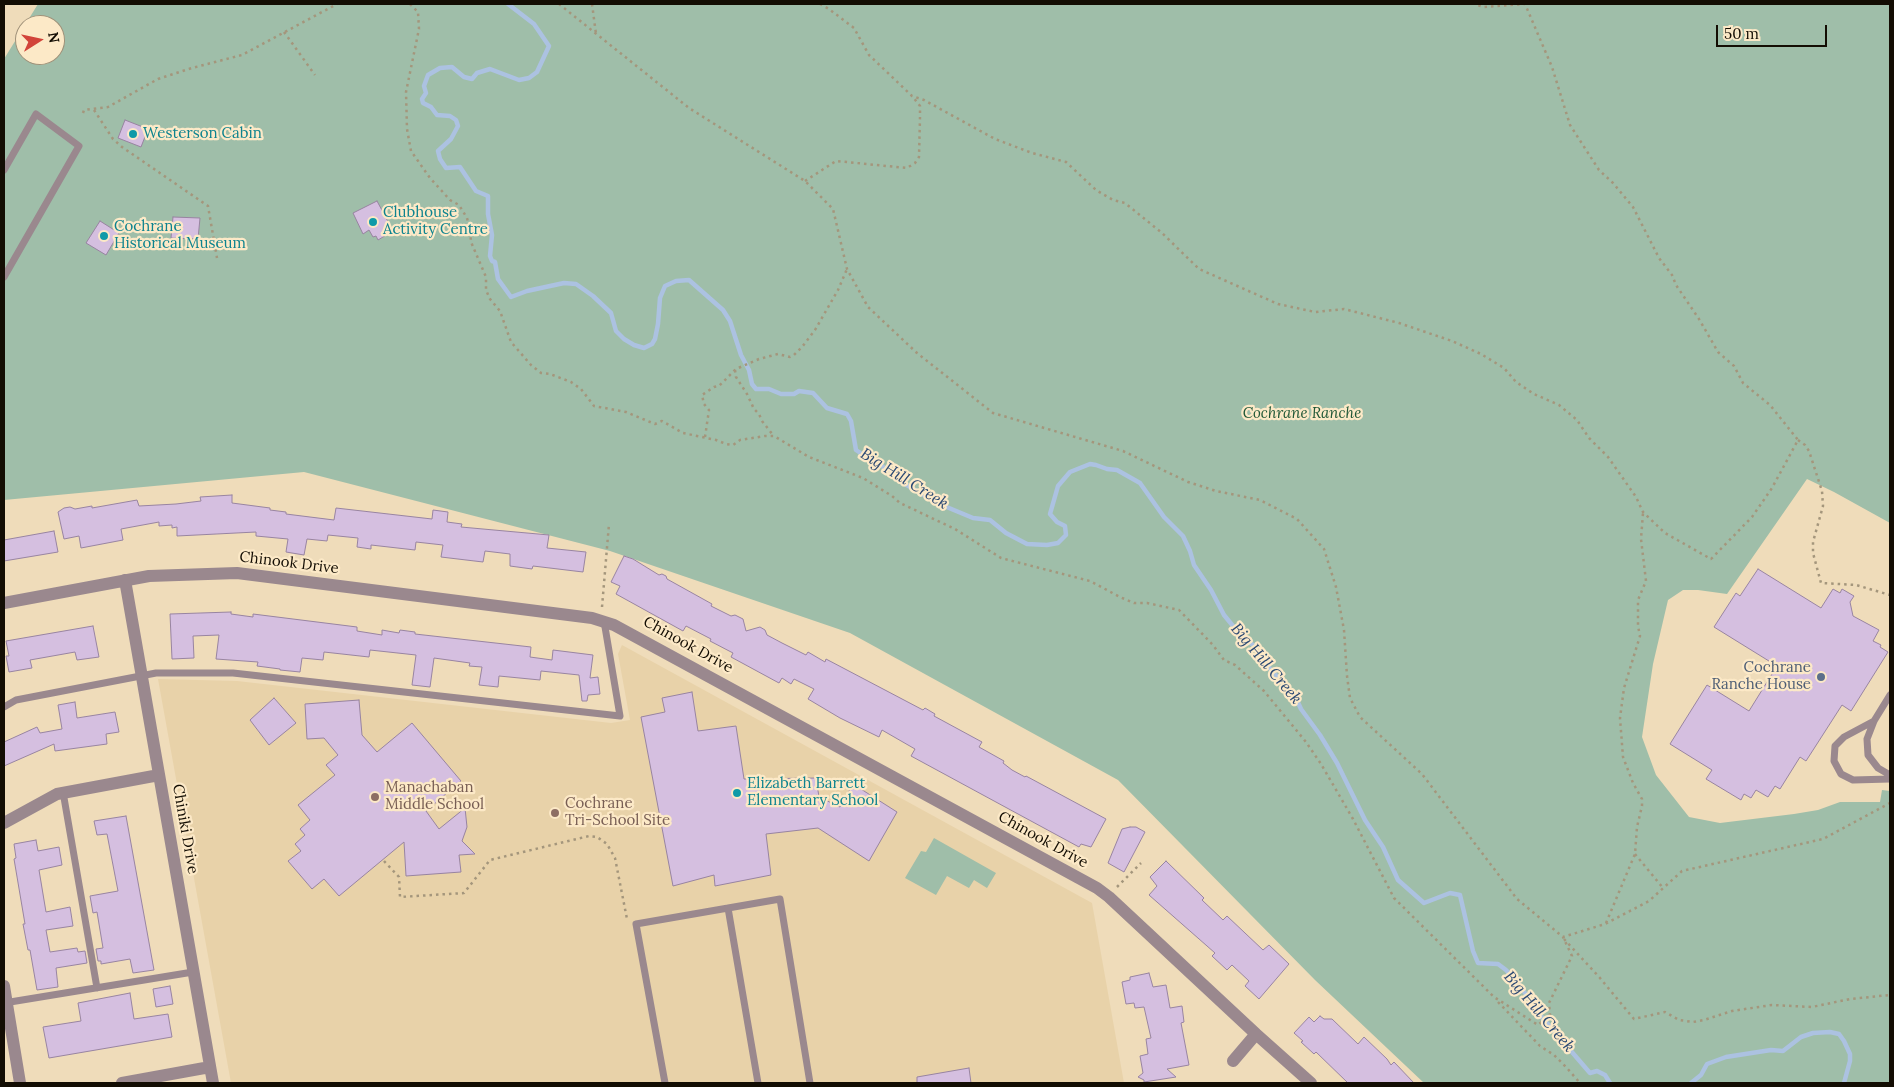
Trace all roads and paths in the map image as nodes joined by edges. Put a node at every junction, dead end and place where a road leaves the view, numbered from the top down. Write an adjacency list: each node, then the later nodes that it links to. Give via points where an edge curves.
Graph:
1 (337, 4): 9 (path)
2 (410, 4): 22 (path, via 418,12 419,29 406,92 406,129 411,151 430,178 467,218 471,242 486,277 486,290 500,311 511,342 530,365 541,373 571,382 594,406 626,412 655,424 662,421 683,433)
3 (559, 4): 10 (path)
4 (592, 4): 10 (path)
5 (820, 4): 12 (path, via 854,28 869,55)
6 (1476, 4): 8 (path)
7 (1525, 4): 8 (path); 23 (path, via 1552,67 1570,125 1599,170 1633,207 1658,258 1672,275 1718,352)
8 (1507, 5)
9 (284, 32): 11 (path); 13 (path, via 242,55 158,79 108,107)
10 (596, 34): 16 (path, via 689,108)
11 (315, 75)
12 (912, 96): 16 (path, via 920,106 919,157 915,163 907,168 836,161); 24 (path, via 996,139 1066,162 1096,190 1113,200 1125,202 1198,269 1278,304 1315,312 1344,310 1399,323 1481,354 1504,368 1516,382 1559,405 1577,420 1636,496)
13 (94, 110): 14 (path, via 84,110); 17 (path, via 122,147 208,206)
14 (83, 114)
15 (4, 170): 19 (lane, via 36,114 80,146)
16 (804, 181): 18 (path, via 833,209)
17 (217, 258)
18 (847, 269): 20 (path, via 838,290 802,348 790,357 778,354); 48 (path, via 868,307 884,323 993,413 1123,451 1188,482 1260,500 1298,519 1324,549 1336,587 1344,630 1350,698 1360,717 1422,774 1517,899)
19 (4, 277)
20 (736, 369): 21 (path, via 736,377 754,409); 22 (path, via 719,386 702,394 709,410)
21 (774, 436): 22 (path, via 740,440 733,445); 53 (path, via 809,457 863,478 900,503 955,529 1000,558 1090,581 1134,603 1179,610 1224,660 1235,665 1264,691 1306,742 1353,819 1394,898)
22 (705, 437)
23 (1798, 440): 24 (path, via 1752,517 1711,559 1665,532); 27 (path, via 1805,444 1822,491 1822,506 1813,542 1821,582 1856,585)
24 (1643, 512): 40 (path, via 1641,539 1646,581 1638,600 1640,636 1624,688 1620,718 1623,757 1642,799)
25 (609, 524): 29 (path)
26 (125, 580): 28 (street, Chinook Drive); 29 (street, Chinook Drive, via 162,575 237,573 592,618); 30 (street, Chiniki Drive)
27 (1890, 595)
28 (4, 603)
29 (603, 615): 30 (lane, via 620,716 233,673 156,673); 55 (street, Chinook Drive, via 1097,888)
30 (142, 676): 32 (lane, via 16,700); 34 (street, Chiniki Drive)
31 (1890, 695): 33 (lane)
32 (4, 707)
33 (1874, 721): 35 (lane, via 1867,739 1868,755 1878,768); 36 (lane, via 1844,737 1835,746 1834,762 1841,774 1853,780)
34 (159, 775): 37 (street); 49 (street, Chiniki Drive)
35 (1890, 775)
36 (1890, 779)
37 (63, 792): 39 (street); 51 (lane)
38 (1890, 804): 44 (path, via 1823,840 1682,871)
39 (4, 823)
40 (1635, 854): 44 (path); 47 (path)
41 (384, 861): 46 (path, via 399,877 400,897 464,893 490,860 589,836 597,837 607,844 615,858)
42 (1141, 863): 43 (path)
43 (1116, 888)
44 (1663, 888): 47 (path, via 1649,901)
45 (728, 908): 61 (lane, via 636,924); 62 (lane); 63 (lane, via 780,899)
46 (628, 923)
47 (1605, 924): 48 (path)
48 (1563, 937): 52 (path, via 1634,1019 1665,1012 1678,1020 1693,1022 1732,1011 1772,1005 1812,1007); 53 (path, via 1572,956 1549,1004 1550,1015 1538,1025)
49 (193, 972): 51 (lane); 57 (street, Chiniki Drive)
50 (4, 986): 54 (street)
51 (97, 988): 54 (lane)
52 (1890, 995)
53 (1494, 997): 65 (path)
54 (5, 1003): 58 (street)
55 (1256, 1034): 56 (street); 64 (street, Chinook Drive)
56 (1233, 1061)
57 (210, 1067): 59 (street); 60 (street, Chiniki Drive)
58 (20, 1083)
59 (122, 1083)
60 (213, 1083)
61 (665, 1083)
62 (758, 1083)
63 (810, 1083)
64 (1311, 1083)
65 (1580, 1083)

